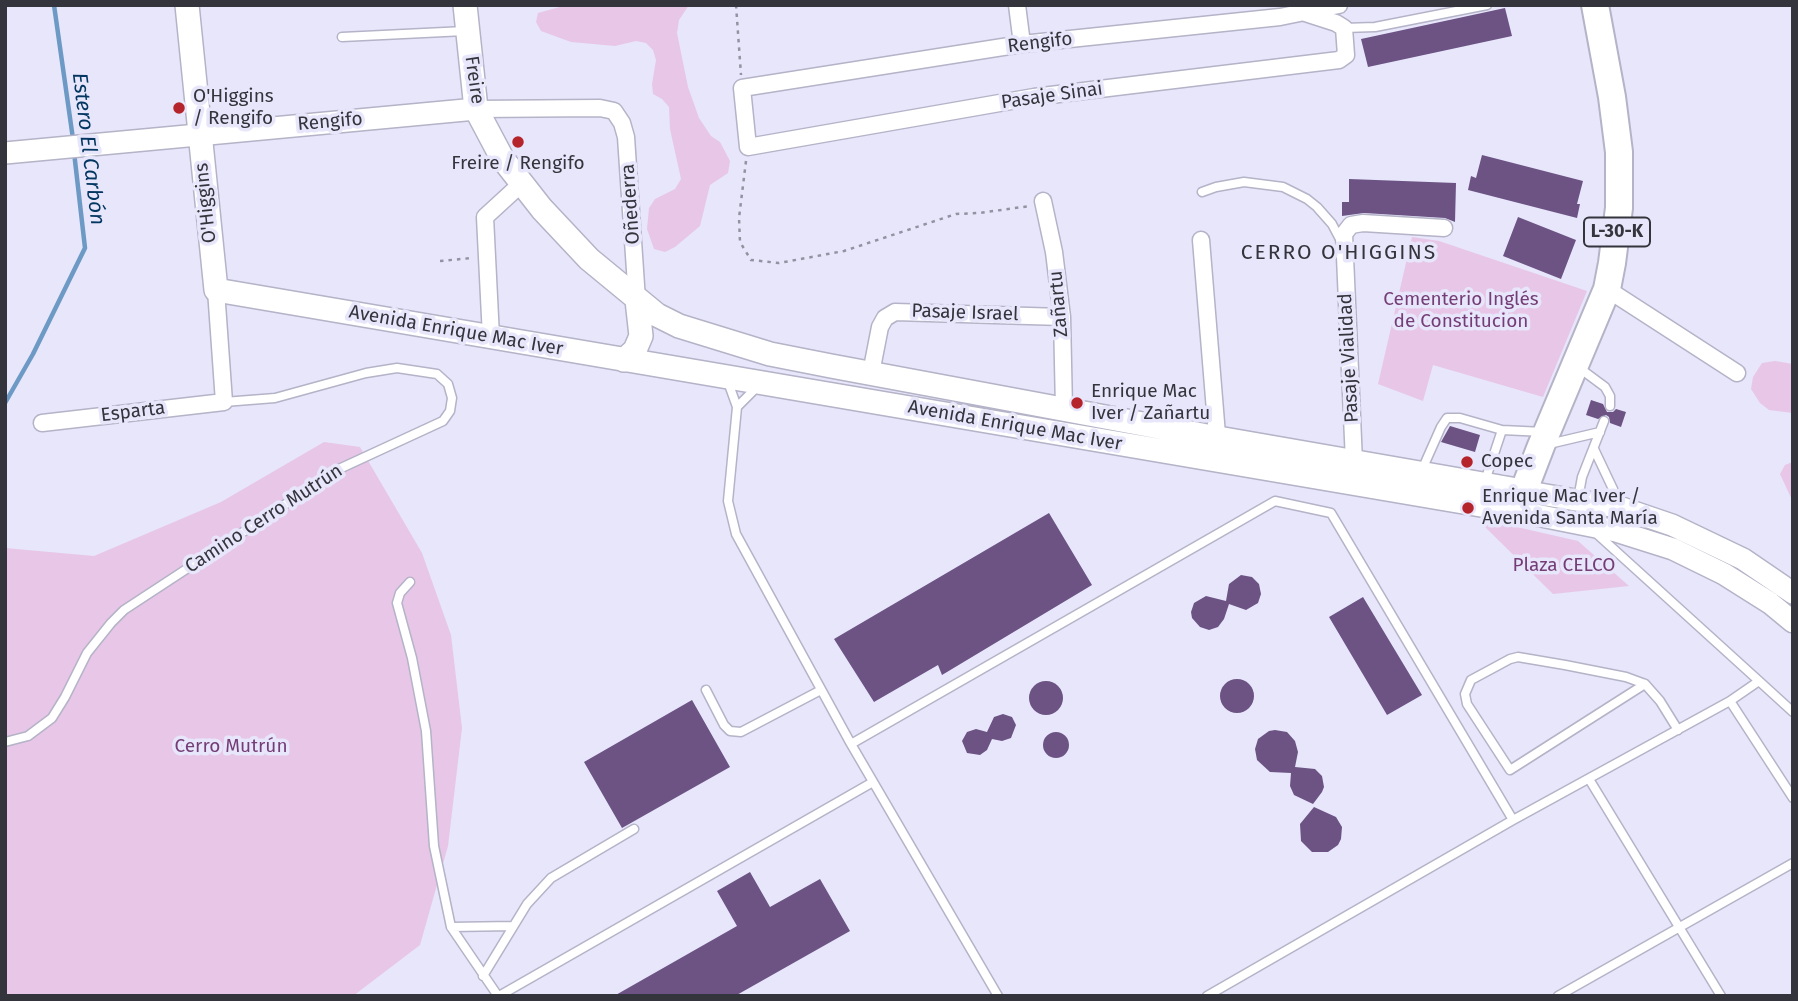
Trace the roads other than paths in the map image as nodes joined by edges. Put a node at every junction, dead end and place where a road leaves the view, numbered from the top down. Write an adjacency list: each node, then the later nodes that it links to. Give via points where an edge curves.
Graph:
1 (187, 5): 15 (main road, O'Higgins)
2 (465, 5): 9 (main road, Freire)
3 (1017, 5): 11 (street)
4 (1339, 5): 7 (street, Rengifo)
5 (1487, 5): 8 (lane, via 1375,27)
6 (1595, 5): 23 (main road, L-30-K, via 1619,152 1618,222)
7 (1305, 13): 8 (street); 11 (street, Rengifo)
8 (1345, 28): 12 (street, Pasaje Sinai, via 1346,55 1339,60 1034,97 748,147)
9 (467, 31): 10 (lane); 13 (main road, Freire)
10 (342, 37)
11 (1022, 44): 12 (street, Rengifo)
12 (742, 88)
13 (476, 109): 14 (street, Rengifo); 15 (street, Rengifo); 17 (main road, Freire)
14 (614, 111): 25 (street, Oñederra, via 626,137)
15 (199, 134): 16 (street, Rengifo); 24 (main road, O'Higgins)
16 (5, 153)
17 (521, 184): 25 (main road, Freire, via 589,259); 28 (street, via 485,217)
18 (1202, 192): 22 (lane, via 1244,182 1283,187 1317,207)
19 (1043, 201): 26 (street, Zañartu)
20 (1444, 228): 22 (street, via 1357,223 1346,230)
21 (1201, 240): 47 (street)
22 (1342, 244): 49 (street, Pasaje Vialidad)
23 (1607, 289): 31 (main road, L-30-K); 33 (street)
24 (216, 290): 28 (main road, Avenida Enrique Mac Iver); 37 (street, O'Higgins)
25 (637, 300): 27 (main road, Avenida Enrique Mac Iver, via 657,315); 30 (main road, via 641,336)
26 (1062, 317): 32 (street, Pasaje Israel, via 895,312 880,327); 40 (street, Zañartu)
27 (700, 334): 29 (main road, Avenida Enrique Mac Iver); 34 (main road)
28 (491, 337): 30 (main road, Avenida Enrique Mac Iver)
29 (798, 359): 32 (main road, Avenida Enrique Mac Iver); 35 (main road)
30 (624, 360): 34 (main road, Avenida Enrique Mac Iver)
31 (1576, 365): 38 (lane, via 1605,387); 46 (main road, L-30-K)
32 (871, 373): 36 (main road, Avenida Enrique Mac Iver)
33 (1737, 373)
34 (726, 377): 35 (main road, Avenida Enrique Mac Iver); 39 (lane)
35 (761, 383): 39 (lane); 43 (main road, Avenida Enrique Mac Iver)
36 (1020, 400): 40 (main road, Avenida Enrique Mac Iver); 43 (main road)
37 (224, 401): 42 (street, Esparta); 66 (lane, Camino Cerro Mutrún, via 275,398 397,368 437,374 448,384 452,398 443,421 339,469 124,610 88,653 52,718 28,736)
38 (1610, 406)
39 (737, 407): 62 (lane, via 728,501 736,534)
40 (1064, 409): 47 (main road, Avenida Enrique Mac Iver)
41 (1604, 421): 45 (lane)
42 (42, 423)
43 (1017, 427): 47 (main road, Avenida Enrique Mac Iver)
44 (1502, 430): 46 (lane); 50 (lane, via 1447,418); 51 (lane)
45 (1600, 432): 46 (lane); 48 (lane)
46 (1544, 439): 53 (main road, L-30-K)
47 (1219, 449): 49 (main road, Avenida Enrique Mac Iver); 53 (main road, Avenida Enrique Mac Iver)
48 (1594, 449): 52 (lane, via 1581,478); 54 (lane)
49 (1354, 462): 50 (main road, Avenida Enrique Mac Iver)
50 (1420, 473): 51 (main road, Avenida Enrique Mac Iver)
51 (1484, 484): 53 (main road, Avenida Enrique Mac Iver)
52 (1578, 500): 53 (street, Avenida Enrique Mac Iver); 54 (street, Avenida Enrique Mac Iver); 55 (lane)
53 (1520, 501): 55 (street, Avenida Enrique Mac Iver)
54 (1622, 508): 57 (street, Avenida Enrique Mac Iver, via 1719,546)
55 (1587, 525): 58 (street, Avenida Enrique Mac Iver, via 1645,539 1700,561 1748,588); 59 (lane)
56 (410, 582): 76 (lane, via 397,603 426,731 434,846)
57 (1793, 593)
58 (1793, 622)
59 (1759, 681): 63 (lane); 64 (lane)
60 (1645, 684): 60 (lane, via 1518,657 1471,680 1465,694 1510,770); 65 (lane)
61 (706, 690): 62 (lane, via 724,725 741,732)
62 (821, 690): 67 (lane)
63 (1730, 701): 65 (lane); 70 (lane)
64 (1793, 712)
65 (1678, 730): 68 (lane)
66 (5, 742)
67 (851, 744): 69 (lane); 71 (lane, via 1275,501 1331,513)
68 (1589, 779): 71 (lane); 75 (lane)
69 (873, 782): 78 (lane); 79 (lane)
70 (1793, 798)
71 (1513, 820): 80 (lane)
72 (634, 829): 74 (lane, via 551,878)
73 (1793, 863): 75 (lane)
74 (513, 926): 76 (lane); 77 (lane)
75 (1681, 926): 81 (lane); 82 (lane)
76 (451, 927): 77 (lane)
77 (483, 976): 78 (lane)
78 (499, 996)
79 (998, 996)
80 (1208, 996)
81 (1558, 996)
82 (1721, 996)

